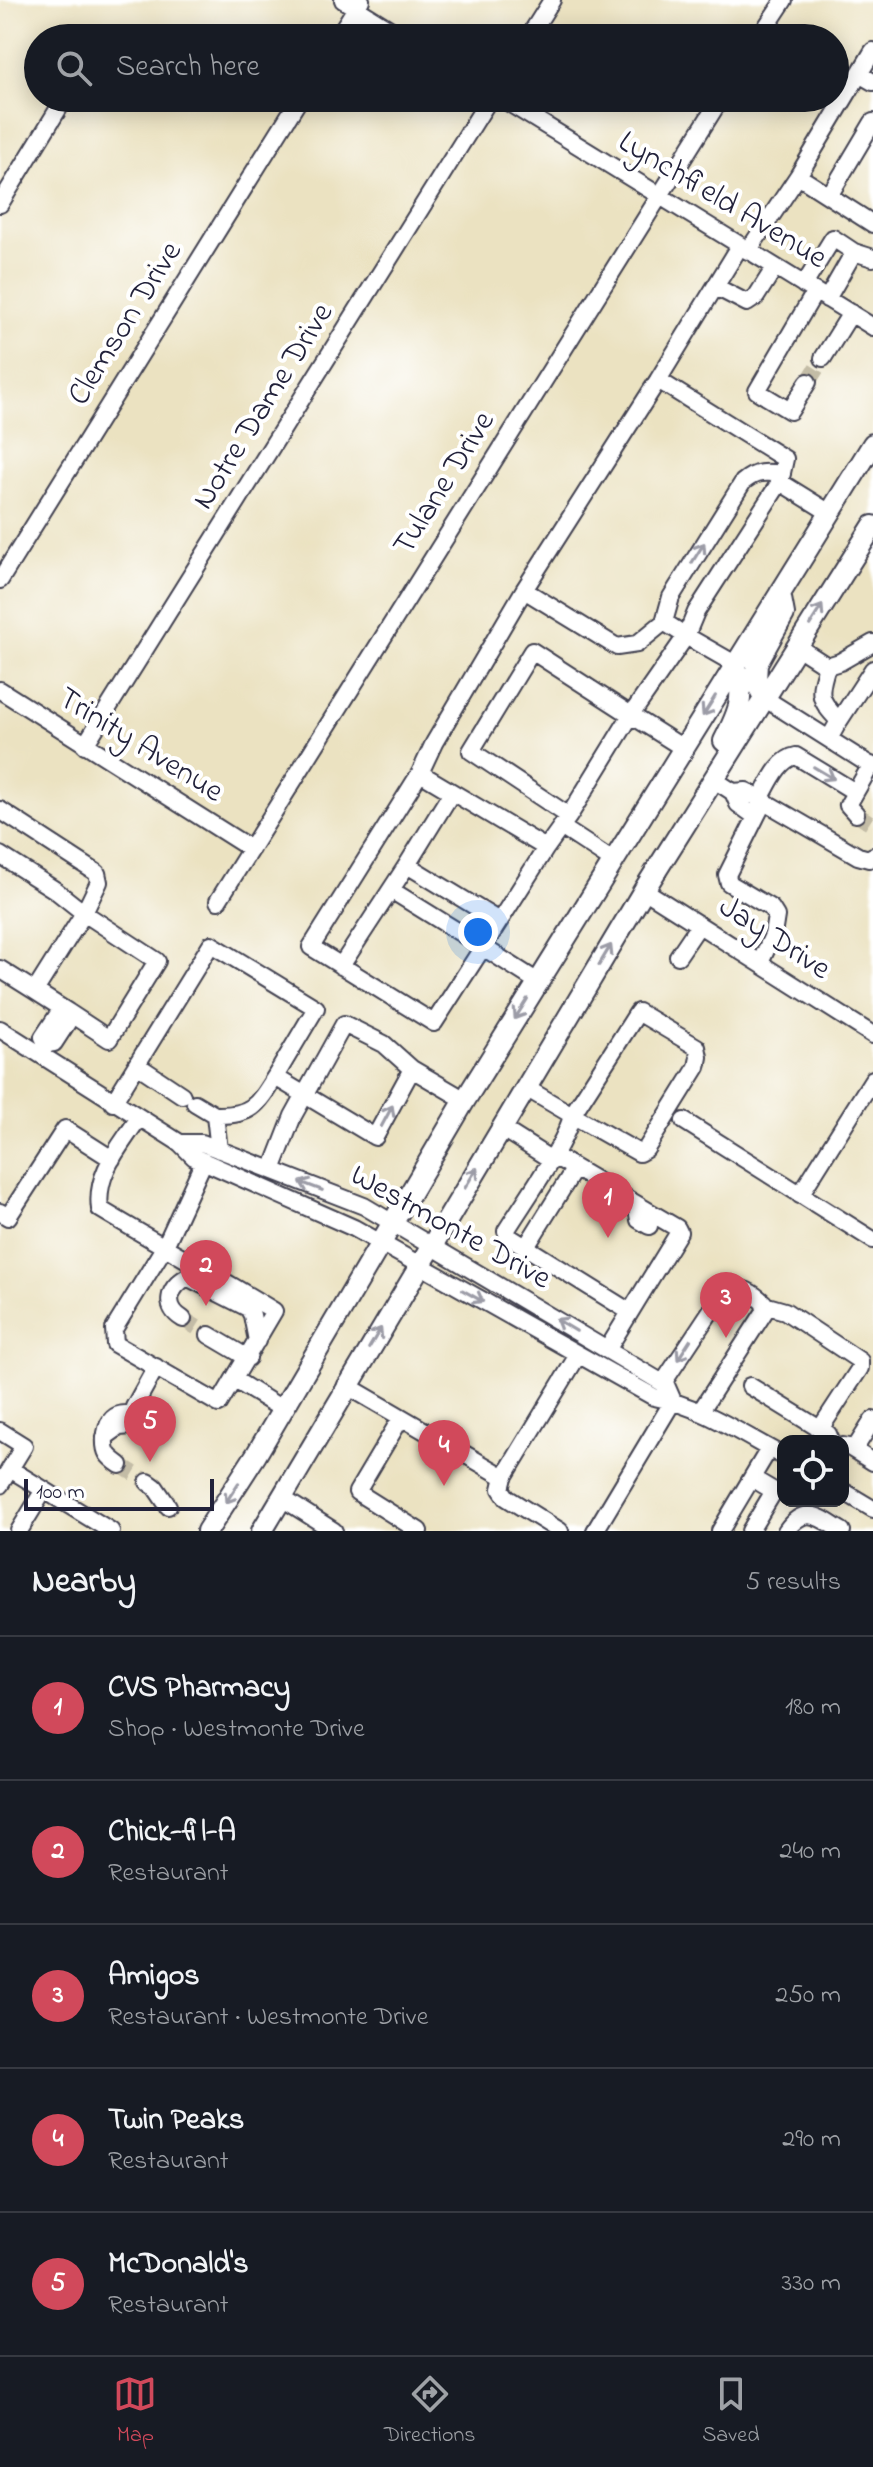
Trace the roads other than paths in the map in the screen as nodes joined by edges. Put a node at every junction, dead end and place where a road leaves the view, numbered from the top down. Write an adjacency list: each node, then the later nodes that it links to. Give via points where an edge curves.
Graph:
1 (552, 0): 6 (street)
2 (784, 0): 7 (street)
3 (353, 3): 4 (street); 5 (street)
4 (343, 24)
5 (384, 24)
6 (537, 24)
7 (768, 24)
8 (873, 51): 9 (street)
9 (866, 78): 10 (street)
10 (849, 102)
11 (56, 112): 21 (street)
12 (291, 112): 38 (street, Clemson Drive)
13 (481, 112): 54 (street, Notre Dame Drive)
14 (523, 112): 19 (street, Lynchfield Avenue)
15 (712, 112): 19 (street, Tulane Drive)
16 (842, 112): 18 (street)
17 (873, 122): 20 (street)
18 (798, 176): 20 (street); 23 (street)
19 (658, 196): 23 (street, Lynchfield Avenue); 67 (street, Tulane Drive)
20 (829, 196): 22 (street)
21 (0, 204)
22 (873, 224)
23 (744, 248): 26 (street, Lynchfield Avenue); 27 (street)
24 (854, 252): 25 (street); 28 (street); 28 (street, via 833,238)
25 (873, 258)
26 (775, 267): 27 (street, via 747,303); 28 (street, Lynchfield Avenue)
27 (716, 287): 32 (street)
28 (815, 292): 29 (street, Lynchfield Avenue); 33 (street, via 757,391 790,411)
29 (851, 313): 30 (street, Lynchfield Avenue); 31 (street)
30 (873, 327)
31 (823, 358)
32 (658, 380): 35 (street, via 785,459); 39 (street)
33 (808, 382)
34 (873, 444): 36 (main road)
35 (781, 478): 36 (street); 41 (street, one-way to 35, via 671,597 743,482 762,472); 43 (street)
36 (830, 513): 40 (main road)
37 (870, 538): 44 (main road, one-way to 37)
38 (0, 580)
39 (524, 590): 41 (street, via 617,647 637,644); 57 (street)
40 (780, 593): 46 (main road); 50 (main road, via 784,614 757,663 756,681)
41 (664, 622): 43 (street)
42 (873, 632): 45 (street)
43 (686, 636): 46 (street); 51 (street)
44 (796, 646): 47 (street); 50 (main road)
45 (868, 646): 47 (street); 48 (street)
46 (735, 664): 55 (main road, one-way to 55); 64 (main road, via 740,703)
47 (827, 666): 52 (street, via 819,689 824,705)
48 (873, 666): 52 (street)
49 (0, 690): 54 (street, Trinity Avenue)
50 (764, 698): 53 (street); 58 (main road)
51 (631, 715): 55 (street); 65 (street); 65 (street, via 532,651 471,751)
52 (839, 721): 53 (street)
53 (829, 739): 56 (street)
54 (85, 745): 67 (street, Trinity Avenue)
55 (683, 748): 70 (main road)
56 (872, 766): 60 (street)
57 (420, 773): 59 (street); 81 (street, via 311,947)
58 (713, 779): 61 (street, via 733,792 738,804); 64 (main road)
59 (452, 792): 66 (street); 71 (street)
60 (855, 792): 61 (street, one-way to 60, via 788,757 796,756); 63 (street, via 848,805)
61 (760, 807): 69 (street, via 858,856); 80 (street, via 727,875 729,883 776,916)
62 (0, 810): 75 (street, via 97,873 99,882)
63 (856, 814)
64 (687, 821): 73 (main road)
65 (565, 822): 66 (street); 70 (street)
66 (546, 848): 76 (street)
67 (251, 849): 74 (street, Tulane Drive)
68 (0, 855): 75 (street)
69 (873, 856)
70 (613, 861): 83 (main road)
71 (407, 865): 72 (street); 76 (street)
72 (391, 890): 78 (street); 81 (street)
73 (644, 890): 77 (street, Jay Drive); 93 (main road, one-way to 73)
74 (218, 901)
75 (84, 913): 84 (street); 85 (street, via 157,961 109,1039)
76 (499, 921): 78 (street)
77 (699, 925): 79 (street); 80 (street, Jay Drive)
78 (483, 947): 81 (street, via 434,1023); 83 (street)
79 (678, 956)
80 (760, 963): 87 (street, Jay Drive)
81 (341, 966)
82 (0, 969): 84 (street)
83 (538, 982): 95 (main road, one-way to 95)
84 (35, 991): 85 (street)
85 (67, 1014): 88 (street, via 57,1016 43,1037)
86 (0, 1029): 88 (street, Westmonte Drive)
87 (873, 1035)
88 (43, 1050): 96 (street, Westmonte Drive)
89 (137, 1065): 91 (street, via 211,944 316,1008); 96 (street); 97 (street)
90 (412, 1069): 94 (street, one-way to 90, via 375,1137); 94 (street, via 384,1044 344,1024); 95 (street)
91 (275, 1077): 94 (street); 97 (street, via 247,1112)
92 (873, 1079): 109 (street)
93 (526, 1088): 98 (street); 101 (main road)
94 (304, 1096): 108 (street)
95 (465, 1100): 112 (main road)
96 (113, 1103): 99 (street, Westmonte Drive)
97 (215, 1115): 103 (street)
98 (572, 1115): 98 (street, via 638,1012 697,1047 697,1067 639,1153); 105 (street)
99 (138, 1119): 102 (street, Westmonte Drive); 104 (street)
100 (684, 1121): 109 (street)
101 (501, 1128): 105 (street); 116 (main road, one-way to 101)
102 (180, 1143): 103 (street, Westmonte Drive); 106 (street, Westmonte Drive)
103 (219, 1150): 108 (street, Westmonte Drive)
104 (112, 1159): 111 (street, via 65,1129); 117 (street, via 104,1170 100,1209)
105 (550, 1159): 107 (street); 118 (street, via 506,1231)
106 (204, 1161): 115 (street, Westmonte Drive); 117 (street)
107 (575, 1168): 110 (street); 118 (street)
108 (272, 1170): 112 (street, Westmonte Drive, one-way to 108)
109 (800, 1195): 114 (street)
110 (636, 1204): 113 (street, via 639,1220); 113 (street, via 679,1232)
111 (3, 1220)
112 (392, 1221): 115 (main road); 116 (street, Westmonte Drive)
113 (661, 1233): 121 (street)
114 (873, 1240)
115 (379, 1242): 119 (street, Westmonte Drive); 135 (main road)
116 (431, 1245): 119 (main road); 125 (street, Westmonte Drive, one-way to 116)
117 (165, 1246): 124 (street, via 274,1311); 128 (street, via 114,1329 115,1344)
118 (526, 1247): 121 (street)
119 (419, 1265): 126 (street, Westmonte Drive, one-way to 126); 131 (main road, one-way to 119)
120 (764, 1305): 130 (street, one-way to 130, via 738,1286 726,1288); 136 (street); 141 (street, via 785,1311 860,1361)
121 (630, 1312): 125 (street)
122 (183, 1319): 124 (street, via 169,1303 187,1277 248,1308)
123 (209, 1335): 127 (street)
124 (257, 1341): 127 (street)
125 (607, 1350): 130 (street, Westmonte Drive)
126 (578, 1355): 133 (street, Westmonte Drive, via 654,1397); 148 (street)
127 (248, 1358): 129 (street)
128 (156, 1367): 129 (street, via 219,1404); 134 (street)
129 (235, 1380): 135 (street)
130 (663, 1383): 133 (street)
131 (346, 1385): 137 (street); 154 (main road)
132 (750, 1386): 141 (street)
133 (673, 1401): 136 (street, Westmonte Drive); 164 (street)
134 (134, 1407)
135 (282, 1409): 159 (main road, one-way to 159)
136 (700, 1412): 144 (street, Westmonte Drive)
137 (401, 1418): 148 (street); 162 (street, via 357,1492)
138 (873, 1420): 142 (street)
139 (159, 1424): 146 (street, via 119,1427 105,1437 104,1450)
140 (0, 1431): 147 (street, via 24,1446)
141 (826, 1435)
142 (849, 1447)
143 (849, 1449): 145 (street)
144 (776, 1453): 149 (street)
145 (873, 1462)
146 (120, 1465)
147 (10, 1469): 151 (street); 152 (street)
148 (504, 1477): 163 (street, via 501,1489 507,1498)
149 (752, 1478): 165 (street); 166 (street, via 774,1491)
150 (148, 1482): 155 (street)
151 (0, 1485)
152 (44, 1490): 157 (street); 158 (street)
153 (849, 1495): 156 (street)
154 (282, 1498): 160 (main road); 161 (street)
155 (168, 1506)
156 (873, 1509)
157 (19, 1531)
158 (111, 1531)
159 (207, 1531)
160 (262, 1531)
161 (334, 1531)
162 (419, 1531)
163 (560, 1531)
164 (595, 1531)
165 (720, 1531)
166 (750, 1531)
167 (786, 1531): 168 (street, via 815,1514)
168 (842, 1531)

